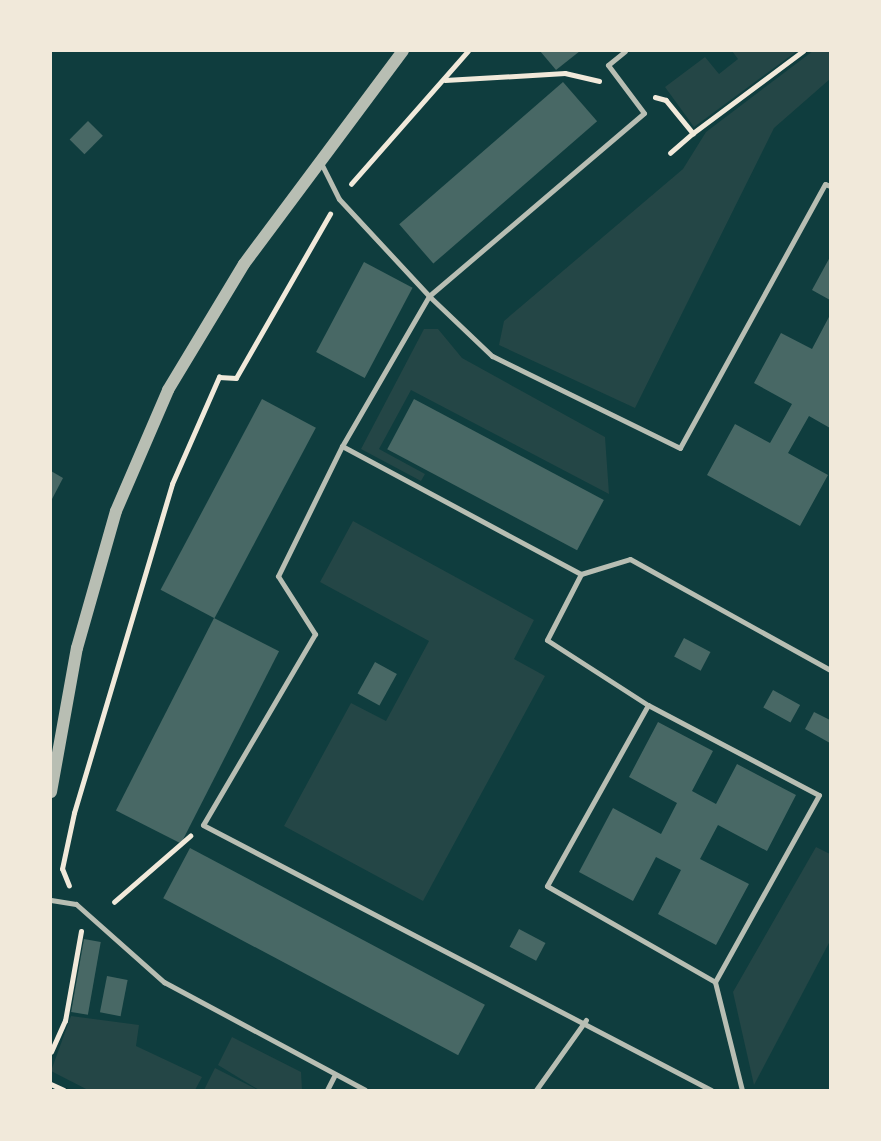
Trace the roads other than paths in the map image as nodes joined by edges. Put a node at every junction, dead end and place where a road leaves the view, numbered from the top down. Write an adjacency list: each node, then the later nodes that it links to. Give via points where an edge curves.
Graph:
1 (403, 51): 3 (street)
2 (625, 51): 5 (lane, via 608,65 644,113)
3 (319, 158): 5 (lane, via 339,199); 10 (street, via 244,264 168,390 121,499 77,648)
4 (830, 186): 5 (lane, via 825,184 680,448 492,356)
5 (429, 296): 6 (lane)
6 (342, 446): 7 (lane); 13 (lane, via 278,576 315,634 203,825)
7 (581, 574): 8 (lane, via 630,559); 9 (lane, via 547,640)
8 (830, 670)
9 (648, 705): 12 (lane, via 547,886); 12 (lane, via 820,795)
10 (51, 792)
11 (51, 900): 14 (lane, via 76,904 164,982)
12 (715, 982): 19 (lane)
13 (586, 1020): 17 (lane); 18 (lane)
14 (334, 1076): 15 (lane); 16 (lane)
15 (327, 1090)
16 (365, 1090)
17 (536, 1090)
18 (711, 1090)
19 (742, 1090)

